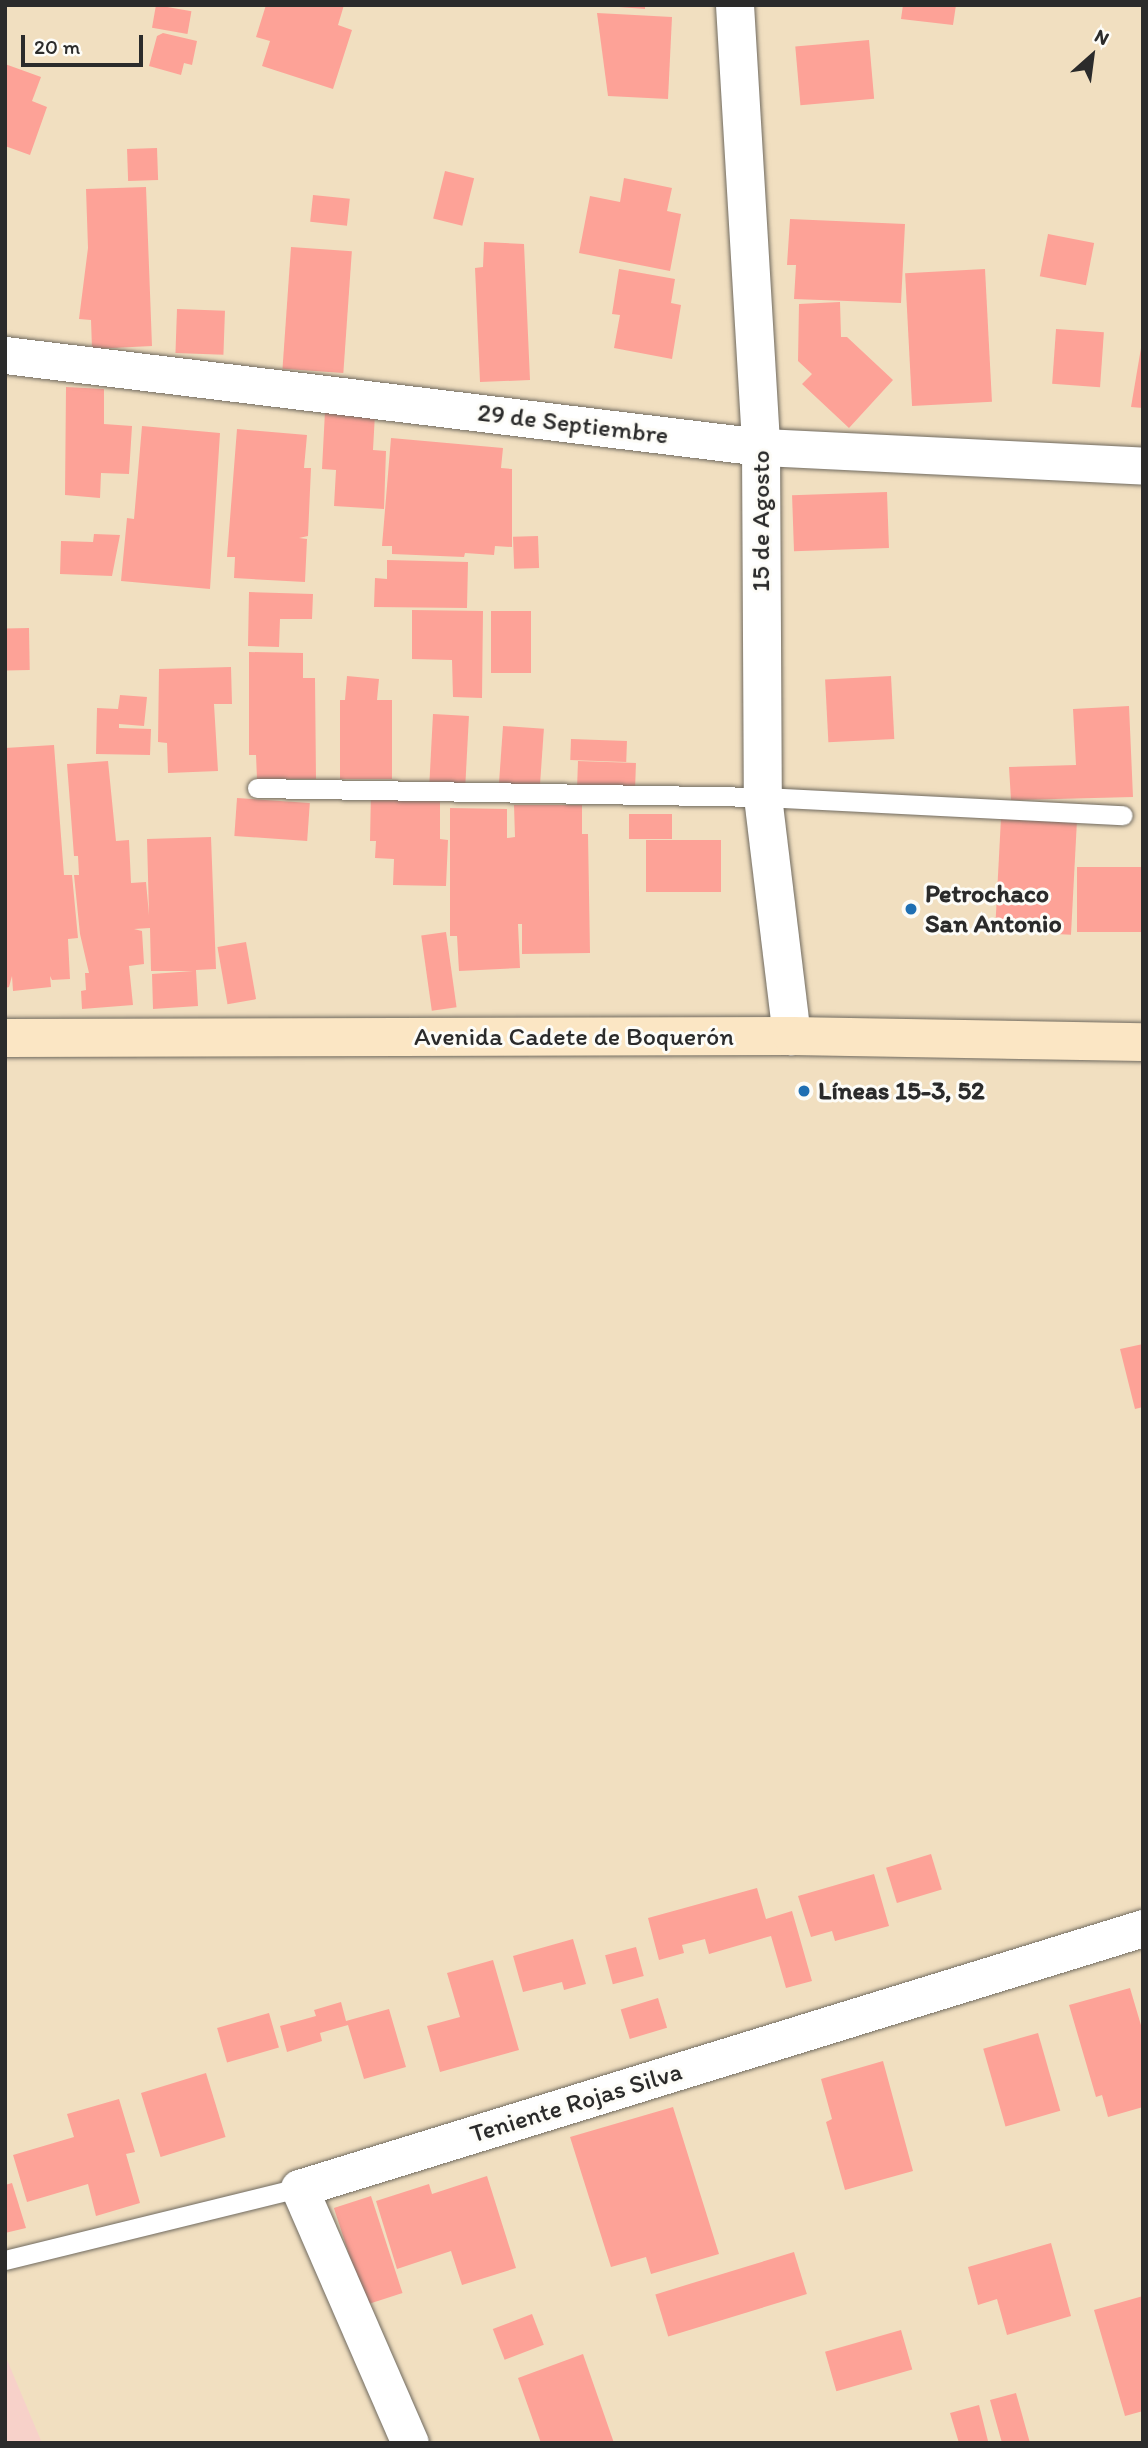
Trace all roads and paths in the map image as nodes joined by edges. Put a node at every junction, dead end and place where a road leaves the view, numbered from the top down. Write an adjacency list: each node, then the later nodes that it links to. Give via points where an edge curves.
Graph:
1 (735, 5): 3 (street, 15 de Agosto)
2 (5, 355): 3 (street, 29 de Septiembre)
3 (761, 447): 4 (street, 29 de Septiembre); 6 (street, 15 de Agosto)
4 (1143, 466)
5 (257, 788): 6 (lane)
6 (763, 797): 7 (lane); 8 (street, 15 de Agosto)
7 (1123, 815)
8 (792, 1036): 9 (main road, Avenida Cadete de Boquerón); 10 (main road, Avenida Cadete de Boquerón)
9 (5, 1038)
10 (1143, 1042)
11 (1143, 1928): 12 (street, Teniente Rojas Silva)
12 (299, 2188): 13 (lane, Teniente Rojas Silva); 14 (street)
13 (5, 2260)
14 (400, 2440)

